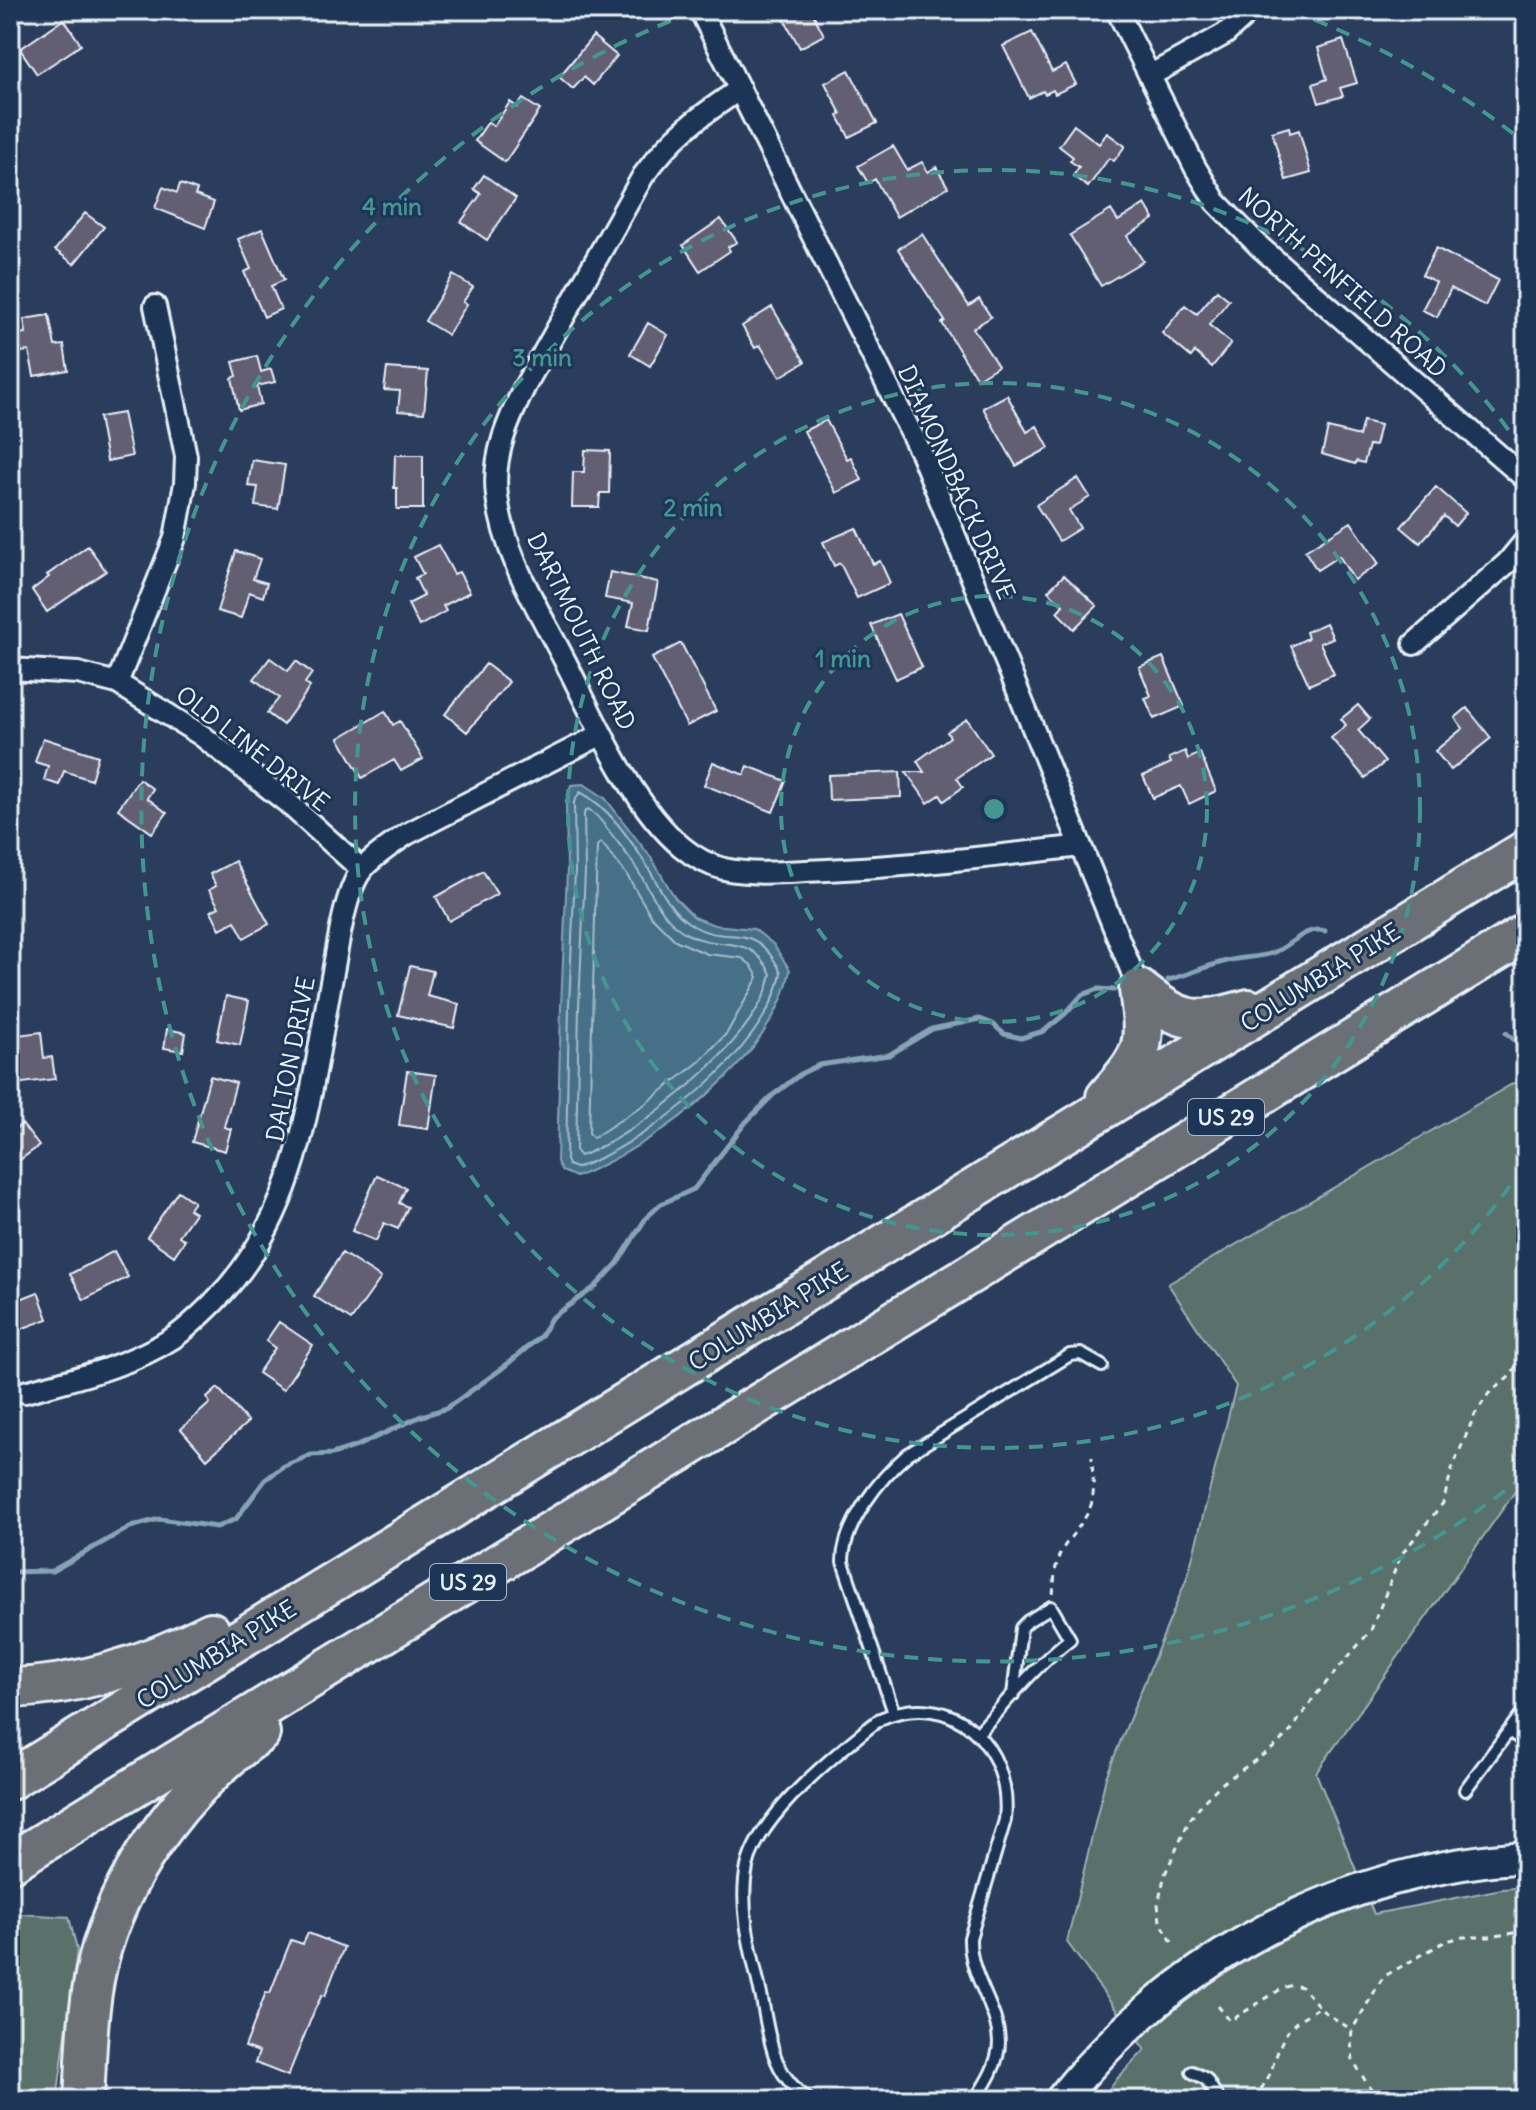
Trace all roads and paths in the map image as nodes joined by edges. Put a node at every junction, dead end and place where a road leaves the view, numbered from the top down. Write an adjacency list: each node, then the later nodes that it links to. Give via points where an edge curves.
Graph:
1 (700, 10): 5 (street, DIAMONDBACK DRIVE)
2 (1117, 10): 4 (street, NORTH PENFIELD ROAD)
3 (1251, 10): 4 (street, via 1225,34)
4 (1151, 75): 7 (street, NORTH PENFIELD ROAD, via 1216,202 1260,247)
5 (740, 89): 12 (street, DARTMOUTH ROAD, via 690,124 643,176 525,386 499,454 497,493 508,543); 13 (street, DIAMONDBACK DRIVE, via 922,455)
6 (155, 306): 11 (street, via 186,456 185,483 175,538)
7 (1526, 479)
8 (1526, 540): 9 (street)
9 (1414, 644)
10 (10, 669): 11 (street, OLD LINE DRIVE, via 78,673)
11 (117, 683): 15 (street, OLD LINE DRIVE, via 201,735)
12 (602, 734): 13 (street, DARTMOUTH ROAD, via 640,799 670,835 703,862 724,869 756,873 915,865); 15 (street, DALTON DRIVE, via 407,834)
13 (1081, 846): 17 (street, DIAMONDBACK DRIVE)
14 (1526, 850): 18 (highway, COLUMBIA PIKE / US 29)
15 (362, 870): 22 (street, DALTON DRIVE, via 337,951 302,1139 251,1259 174,1337 110,1368)
16 (1526, 933): 25 (highway, US 29)
17 (1139, 989): 18 (highway, via 1164,1009 1194,1020); 19 (highway, via 1144,1035 1138,1059)
18 (1283, 1000): 19 (highway, COLUMBIA PIKE / US 29)
19 (1086, 1120): 24 (highway, COLUMBIA PIKE / US 29)
20 (1526, 1352): 39 (path, via 1475,1414 1443,1503 1401,1555 1371,1630 1291,1731 1221,1784 1189,1821 1158,1904 1160,1921)
21 (1102, 1366): 30 (lane, via 1081,1354 1070,1355 908,1454 854,1521 843,1562)
22 (25, 1392)
23 (1092, 1457): 26 (path, via 1091,1505 1061,1551)
24 (531, 1461): 27 (highway, via 165,1654 81,1681); 34 (highway, COLUMBIA PIKE / US 29)
25 (489, 1569): 37 (highway, US 29); 45 (highway, via 254,1737 198,1786 152,1845 131,1878 102,1947 90,2011)
26 (1051, 1607): 28 (lane, via 1021,1628); 28 (lane, via 1070,1639)
27 (10, 1688)
28 (1013, 1695): 32 (lane)
29 (1526, 1708): 31 (lane)
30 (894, 1713): 32 (lane, via 935,1711); 46 (lane, via 868,1728 779,1809 747,1864 745,1909 770,2040 782,2074)
31 (1509, 1731): 33 (lane); 35 (lane)
32 (978, 1733): 47 (lane, via 1002,1774 1007,1802 970,1938 974,1970 999,2043 994,2066)
33 (1526, 1743)
34 (10, 1780)
35 (1465, 1790)
36 (1526, 1857): 48 (main road, via 1413,1872 1281,1922 1236,1946 1155,2004)
37 (10, 1863)
38 (1526, 1931): 42 (path, via 1446,1941 1402,1965 1383,1977)
39 (1172, 1942)
40 (1218, 2006): 41 (path, via 1230,2021 1292,1985 1302,1987)
41 (1320, 2007): 42 (path); 44 (path, via 1282,2037 1273,2067)
42 (1352, 2030): 50 (path, via 1353,2060)
43 (1192, 2072): 49 (lane, via 1206,2079)
44 (1254, 2099)
45 (84, 2100)
46 (809, 2100)
47 (975, 2100)
48 (1061, 2100)
49 (1219, 2100)
50 (1380, 2100)

